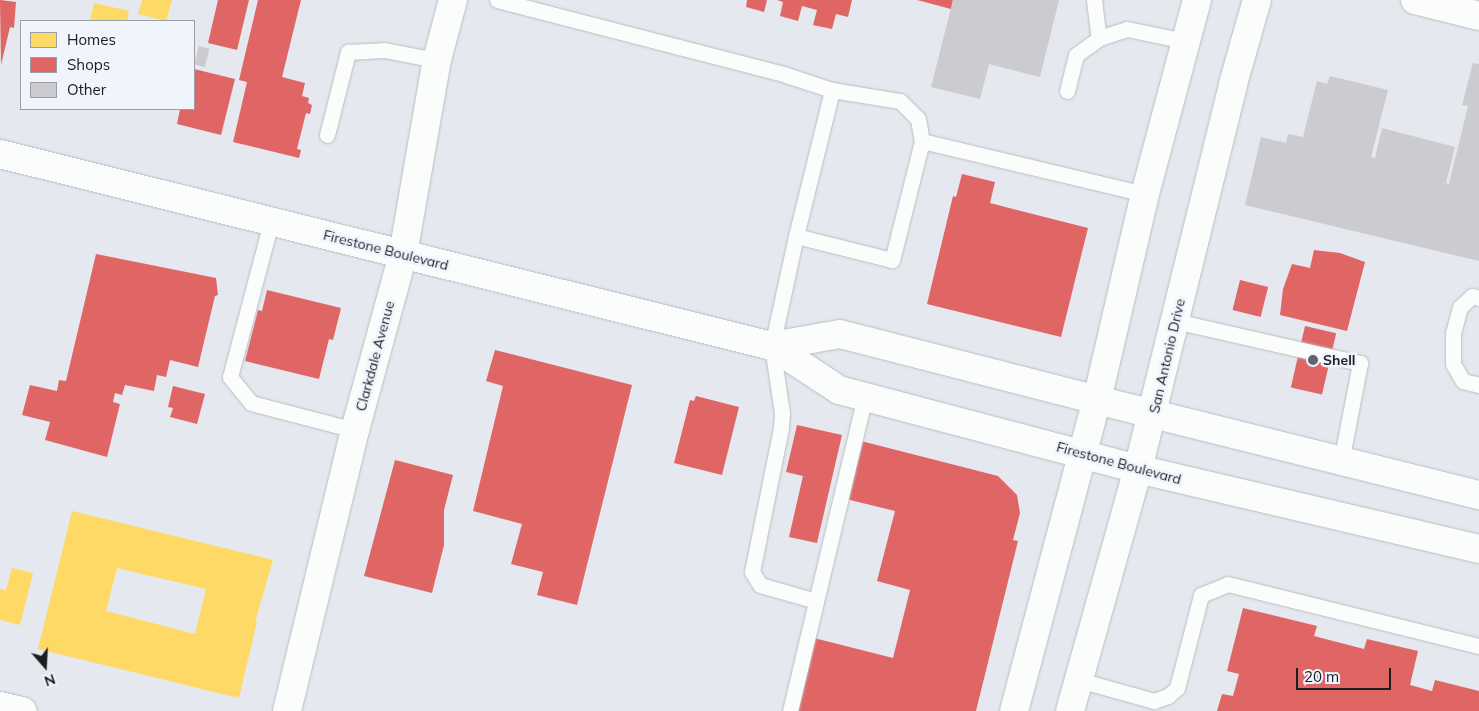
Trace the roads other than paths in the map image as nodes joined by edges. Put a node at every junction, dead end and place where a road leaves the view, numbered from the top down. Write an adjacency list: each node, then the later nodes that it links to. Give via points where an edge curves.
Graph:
1 (453, 0): 10 (street, Clarkdale Avenue)
2 (497, 0): 11 (lane, via 786,74)
3 (1094, 0): 8 (lane)
4 (1197, 0): 9 (street)
5 (1257, 0): 21 (street, San Antonio Drive)
6 (1415, 0): 7 (street)
7 (1479, 16)
8 (1099, 38): 9 (lane, via 1128,29); 12 (lane, via 1076,55)
9 (1185, 41): 16 (street)
10 (437, 60): 13 (lane, via 384,50 348,52); 19 (street, Clarkdale Avenue)
11 (832, 90): 14 (lane, via 900,101 918,119); 18 (lane)
12 (1066, 92)
13 (326, 135)
14 (922, 141): 16 (lane); 18 (lane, via 892,260)
15 (0, 154): 17 (street, Firestone Boulevard)
16 (1144, 194): 25 (street)
17 (271, 222): 19 (street, Firestone Boulevard); 27 (lane, via 230,377 251,403)
18 (796, 236): 22 (lane)
19 (403, 254): 22 (street, Firestone Boulevard); 27 (street, Clarkdale Avenue)
20 (1479, 298): 23 (lane, via 1472,296 1460,307 1454,334 1453,364 1463,381)
21 (1175, 321): 26 (street, San Antonio Drive); 29 (lane, via 1360,363)
22 (772, 346): 24 (street, Firestone Boulevard, via 839,390); 25 (street, Firestone Boulevard, via 840,334); 33 (lane, via 782,420 756,548 754,576 760,585 773,591)
23 (1479, 385)
24 (866, 396): 28 (street, Firestone Boulevard); 33 (lane)
25 (1097, 400): 26 (street, Firestone Boulevard); 28 (street)
26 (1153, 415): 29 (street, Firestone Boulevard); 30 (street, San Antonio Drive)
27 (355, 430): 39 (street, Clarkdale Avenue)
28 (1081, 453): 30 (street, Firestone Boulevard); 41 (street)
29 (1341, 462): 31 (street, Firestone Boulevard)
30 (1138, 469): 32 (street, Firestone Boulevard); 35 (street, San Antonio Drive)
31 (1479, 495)
32 (1479, 549)
33 (816, 601): 40 (lane)
34 (1479, 646): 36 (lane, via 1228,584 1201,595 1177,688 1168,696)
35 (1080, 680): 36 (lane); 42 (street, San Antonio Drive)
36 (1154, 701): 43 (lane)
37 (0, 706): 38 (street)
38 (22, 711)
39 (288, 711)
40 (790, 711)
41 (1014, 711)
42 (1070, 711)
43 (1167, 711)

